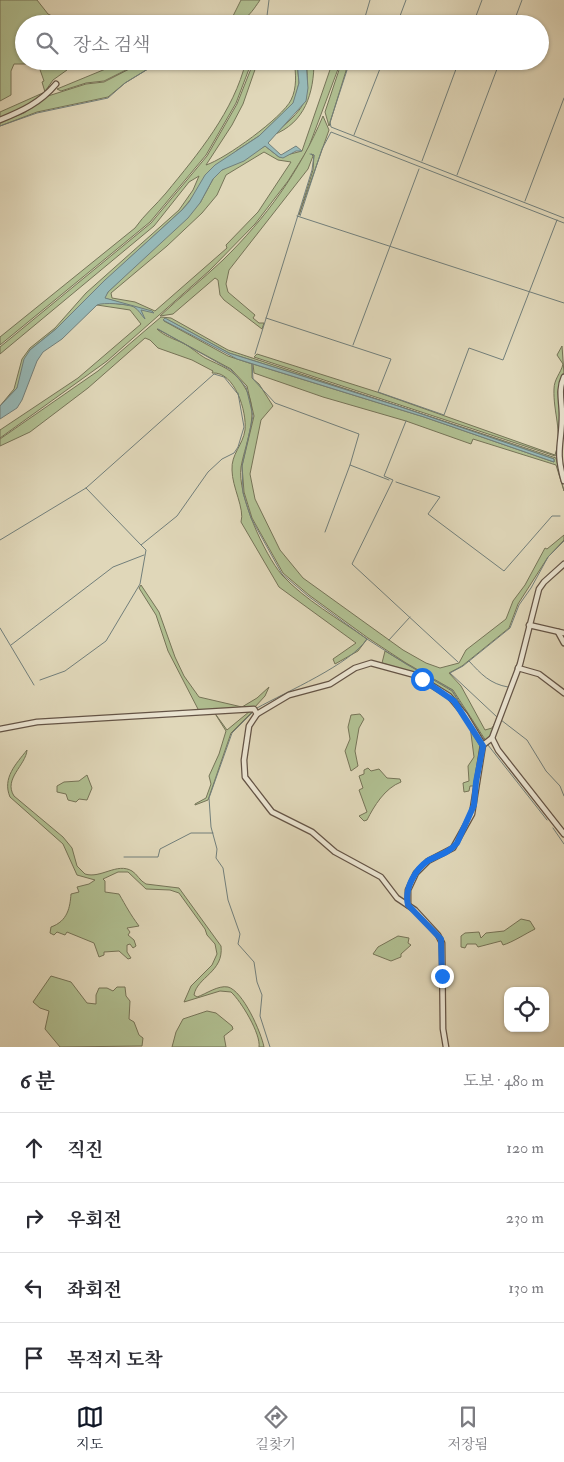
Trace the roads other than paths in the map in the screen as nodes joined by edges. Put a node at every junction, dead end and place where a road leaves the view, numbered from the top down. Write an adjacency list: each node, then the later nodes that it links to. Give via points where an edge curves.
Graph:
1 (56, 84): 2 (street, via 26,110)
2 (0, 120)
3 (564, 377): 4 (street, via 560,392 562,418 558,452)
4 (564, 481)
5 (564, 564): 6 (street, via 541,585)
6 (529, 625): 7 (street); 10 (street)
7 (558, 632): 8 (street); 9 (street)
8 (564, 633)
9 (564, 643)
10 (518, 668): 11 (street, via 539,674); 14 (street)
11 (564, 693)
12 (257, 714): 13 (street, via 254,709 183,713 37,722); 15 (street, via 289,695 330,684 364,664 380,664 415,675 449,696 465,715); 17 (street, via 249,726 244,760 245,777 251,788 275,815 312,832 335,852 381,877 397,898)
13 (0, 729)
14 (492, 738): 15 (street); 16 (street)
15 (483, 746): 17 (street, via 472,814 453,848 428,861 416,873 408,890)
16 (564, 834)
17 (408, 905): 18 (street, via 442,943)
18 (446, 1047)

